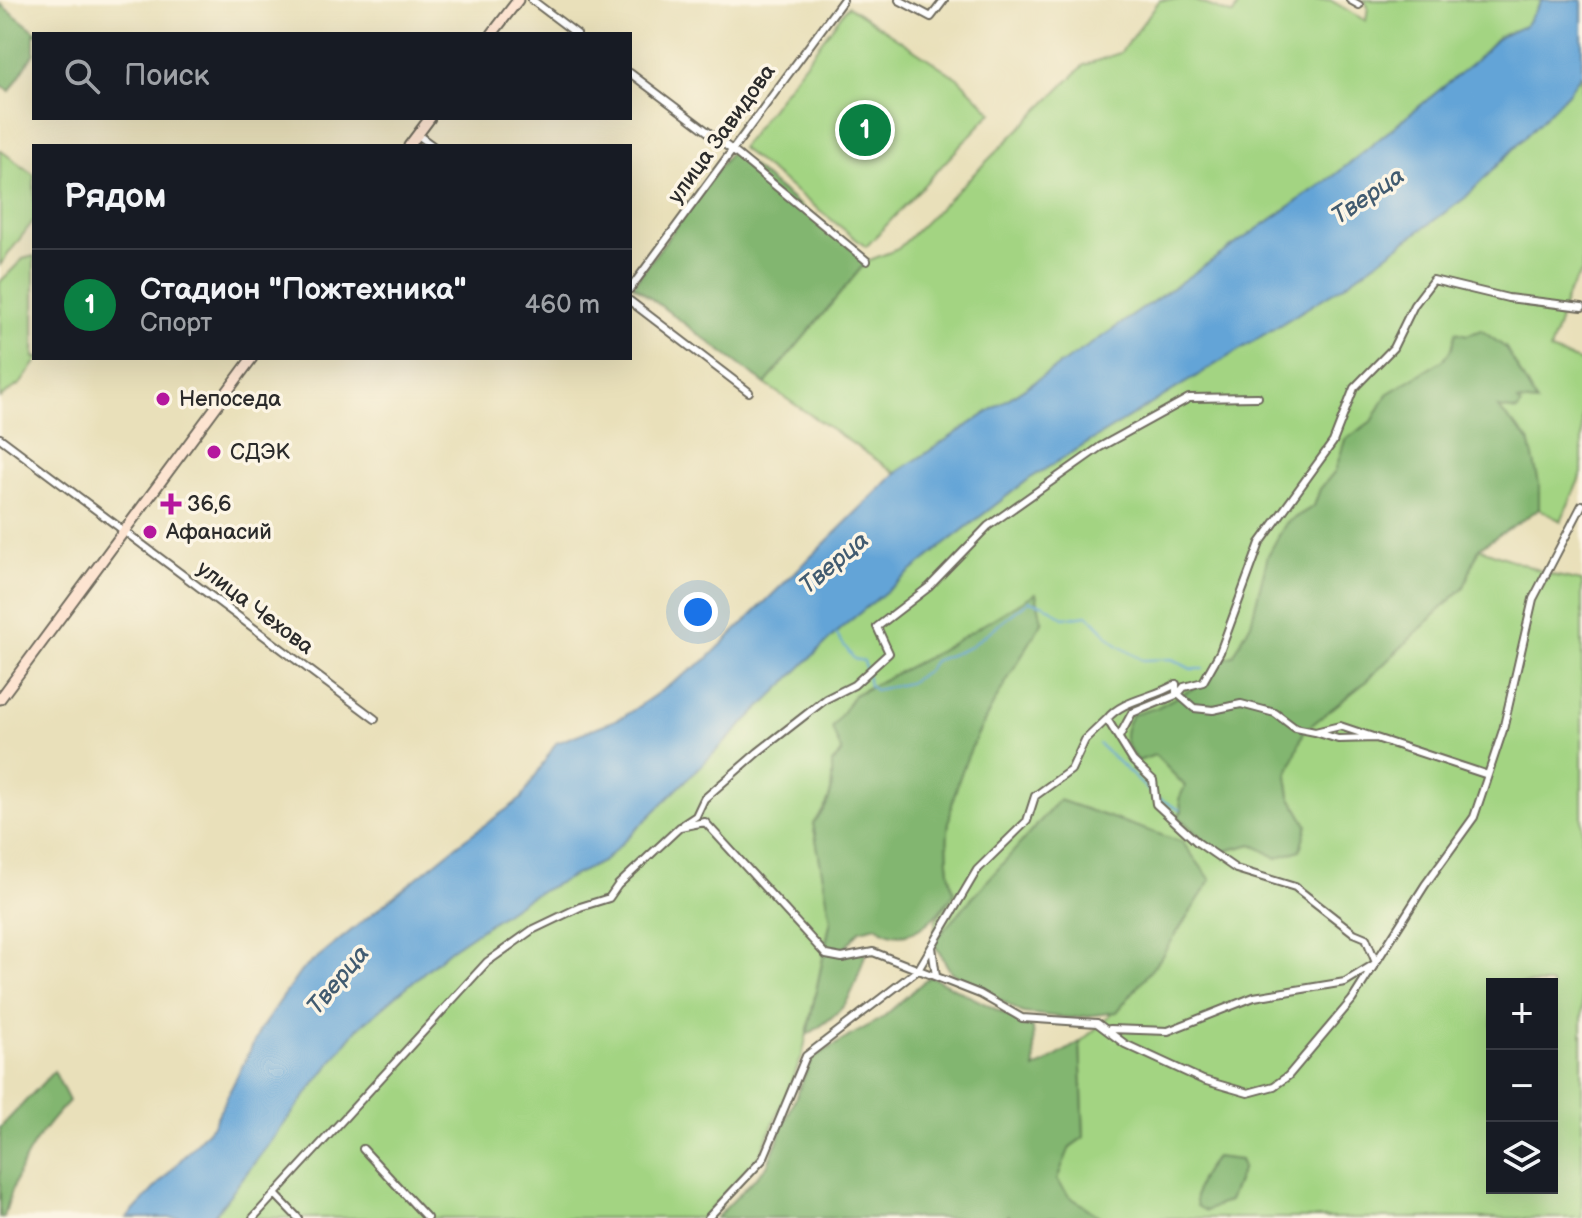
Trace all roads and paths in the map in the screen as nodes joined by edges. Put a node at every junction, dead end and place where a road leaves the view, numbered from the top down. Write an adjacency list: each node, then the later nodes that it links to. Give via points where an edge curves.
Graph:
1 (518, 0): 8 (main road)
2 (532, 0): 9 (street)
3 (843, 0): 15 (street, улица Завидова)
4 (899, 0): 5 (street, via 931,17)
5 (944, 0)
6 (1350, 0): 7 (street)
7 (1359, 5)
8 (494, 32)
9 (574, 32)
10 (632, 75): 15 (street)
11 (429, 120): 12 (main road)
12 (418, 135): 13 (main road); 14 (street)
13 (411, 144)
14 (430, 144)
15 (732, 150): 16 (street); 17 (street, улица Завидова)
16 (867, 261)
17 (632, 286)
18 (632, 303): 21 (street)
19 (1582, 307): 26 (street, via 1508,298 1433,280 1393,348 1354,388 1333,442 1260,543 1220,652 1203,682)
20 (251, 360): 25 (main road)
21 (749, 392)
22 (1258, 397): 34 (street, via 1189,398 1029,494 988,526 929,587 877,627 889,653 854,685 826,699 758,752)
23 (0, 438): 25 (street, улица Чехова)
24 (1582, 505): 33 (street, via 1533,599)
25 (123, 532): 27 (main road); 28 (street, улица Чехова)
26 (1178, 694): 29 (street, via 1176,684 1157,697 1113,711); 30 (street, via 1194,708 1241,704); 31 (street, via 1132,713)
27 (0, 699)
28 (375, 719)
29 (1107, 719): 31 (street); 35 (street, via 1085,740 1071,770 1035,796 1027,821 977,870)
30 (1315, 732): 32 (street, via 1338,739); 32 (street, via 1340,726)
31 (1119, 737): 36 (street, via 1153,780 1156,804 1197,842 1236,869 1295,887 1366,938)
32 (1376, 738): 33 (street)
33 (1488, 775): 36 (street, via 1474,817)
34 (680, 827): 37 (street, via 705,822 826,955 842,958 873,952); 41 (street, via 609,898 532,930 487,962)
35 (932, 947): 37 (street); 38 (street)
36 (1376, 963): 39 (street, via 1345,982 1254,997 1168,1031); 39 (street, via 1288,1076 1265,1091 1248,1093 1203,1080 1125,1044)
37 (918, 970): 38 (street); 45 (street, via 806,1056 763,1159)
38 (936, 976): 39 (street, via 1022,1018 1097,1023)
39 (1107, 1029)
40 (363, 1149): 44 (street)
41 (275, 1194): 42 (street); 43 (street)
42 (253, 1218)
43 (298, 1218)
44 (427, 1218)
45 (708, 1218)

